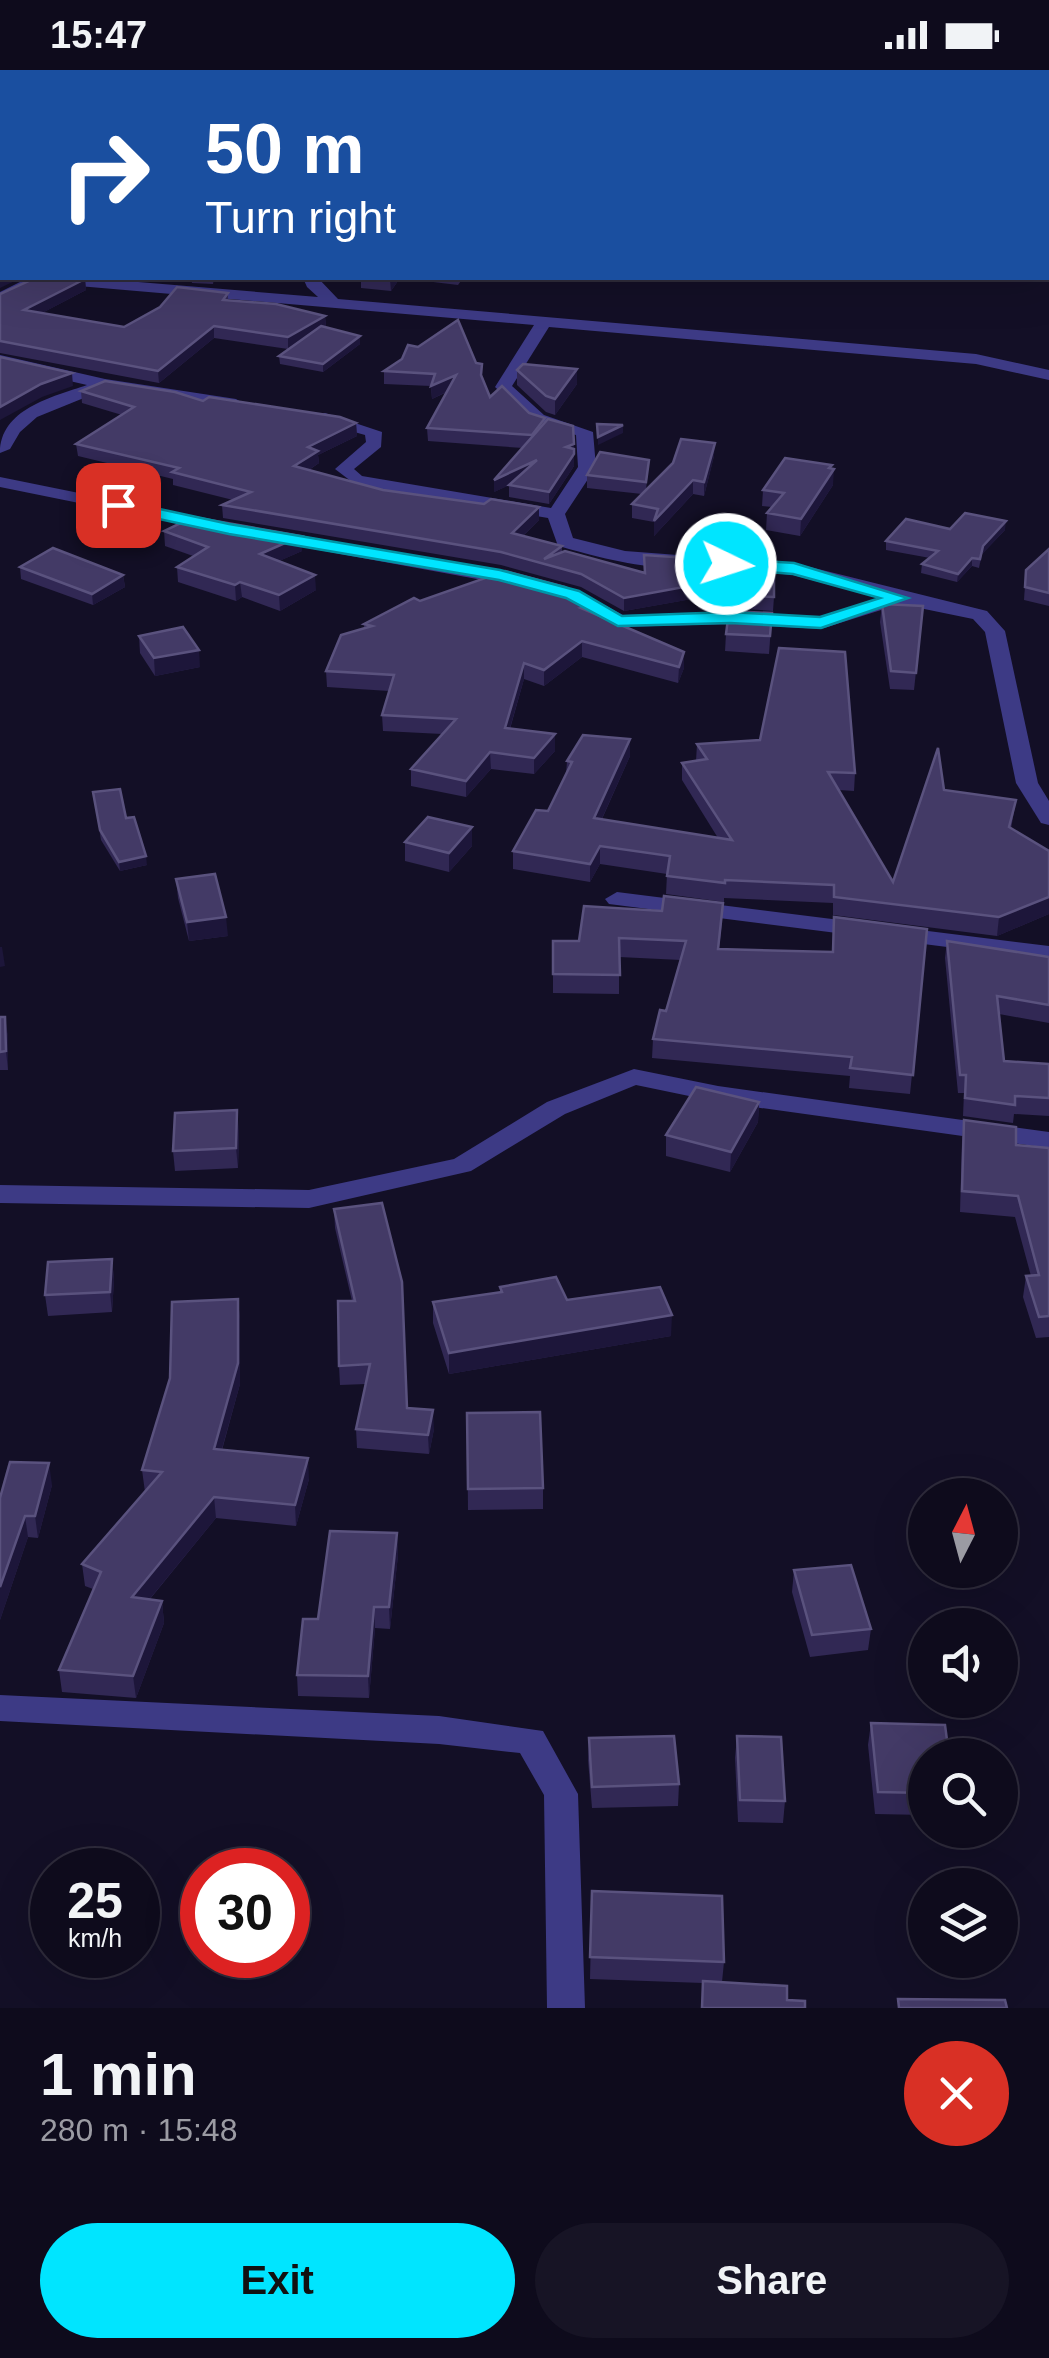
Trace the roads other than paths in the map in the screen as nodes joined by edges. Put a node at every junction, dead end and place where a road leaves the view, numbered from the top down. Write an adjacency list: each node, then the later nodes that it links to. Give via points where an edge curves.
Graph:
1 (44, 280): 7 (street)
2 (82, 280): 5 (street)
3 (258, 280): 6 (street)
4 (311, 280): 8 (street)
5 (162, 283): 6 (street)
6 (243, 296): 8 (street)
7 (0, 298)
8 (336, 305): 9 (street)
9 (543, 323): 11 (street, via 976,360); 17 (street, via 503,387 538,419 584,432 588,468)
10 (0, 360): 12 (street)
11 (1049, 375)
12 (105, 384): 13 (street); 15 (street, via 49,405 14,428)
13 (254, 407)
14 (309, 416): 17 (street, via 373,432 375,443 344,470 356,480)
15 (0, 448)
16 (0, 482): 18 (street, via 500,575 572,594 618,621 821,623)
17 (556, 514): 18 (street, via 565,542 626,557 794,568)
18 (899, 598): 19 (street, via 980,615 995,631 1026,783)
19 (1049, 818)
20 (617, 899): 21 (street)
21 (1049, 953)
22 (1049, 1140): 23 (street, via 634,1078 556,1108 462,1165 309,1199)
23 (0, 1194)
24 (0, 1708): 25 (street, via 439,1730 531,1741 561,1794)
25 (566, 2008)

